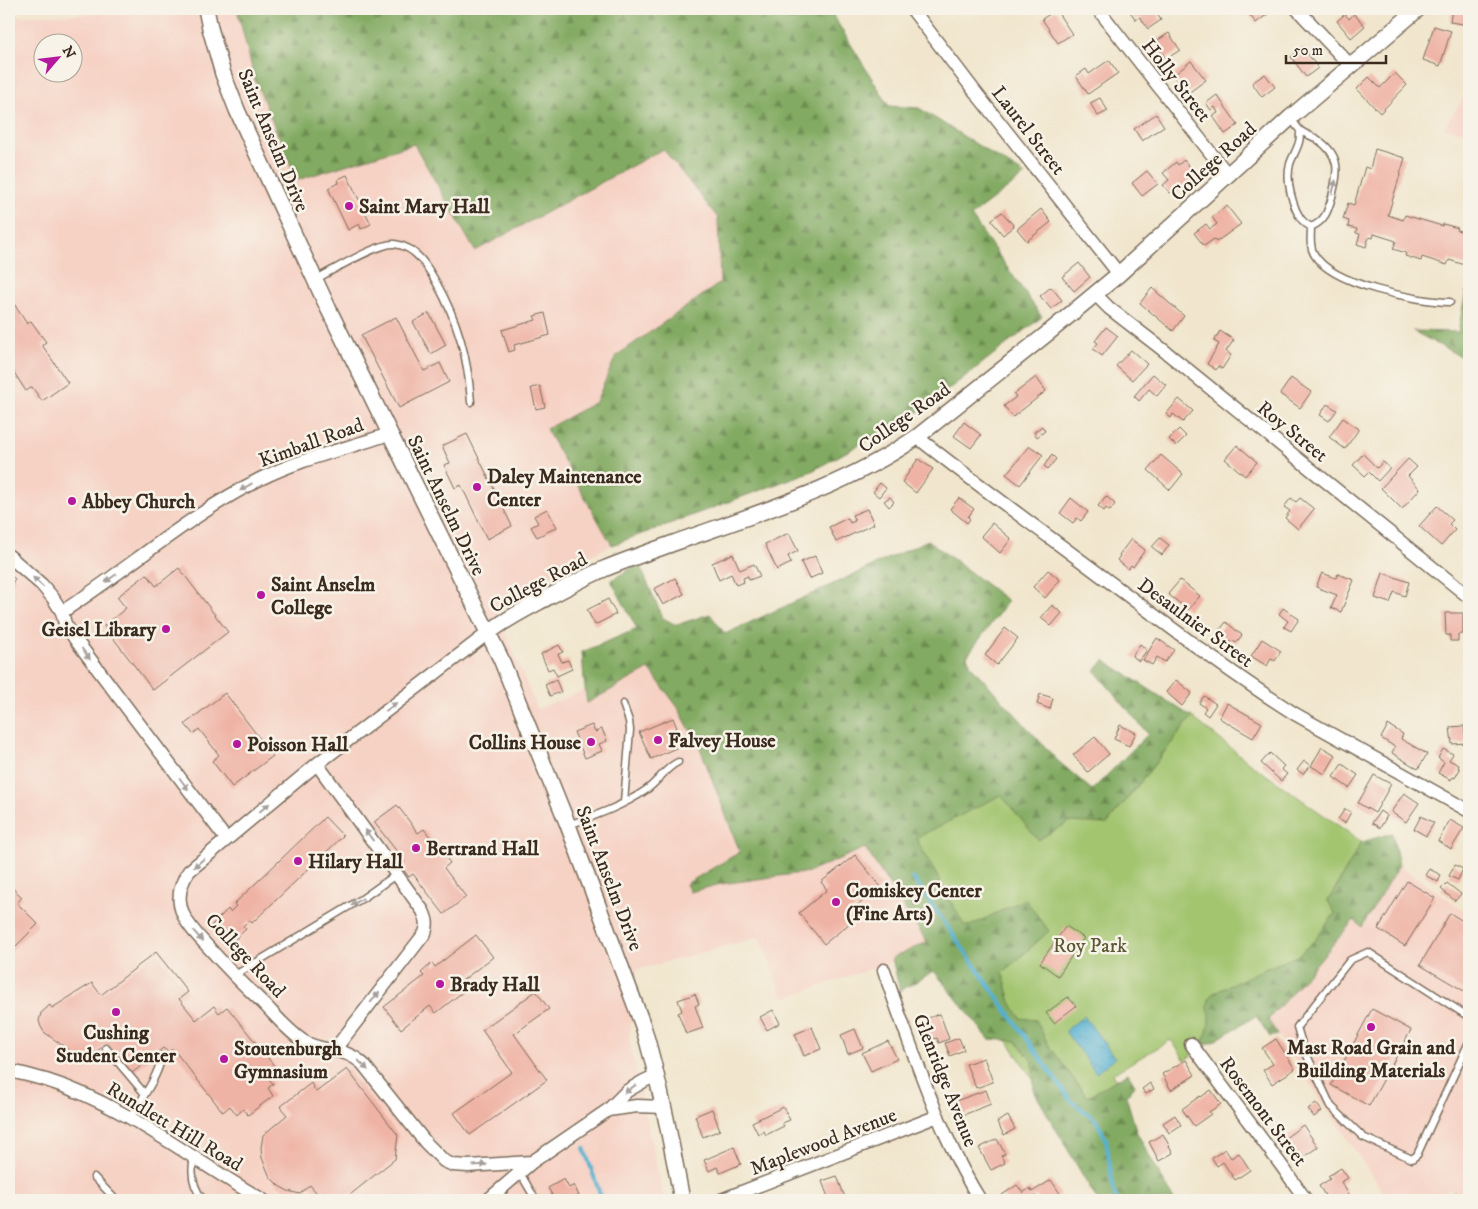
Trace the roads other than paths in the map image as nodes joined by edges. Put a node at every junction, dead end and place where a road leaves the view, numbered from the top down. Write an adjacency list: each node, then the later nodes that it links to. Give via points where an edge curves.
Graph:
1 (206, 9): 12 (street, Saint Anselm Drive, via 216,52 237,110)
2 (912, 9): 11 (street, Laurel Street)
3 (1098, 9): 9 (street, Holly Street)
4 (1297, 9): 6 (street)
5 (1418, 9): 6 (street, College Road)
6 (1351, 66): 7 (street, College Road)
7 (1291, 118): 8 (lane); 9 (street, College Road)
8 (1300, 131): 10 (lane, via 1299,144 1290,164 1288,185 1300,218); 10 (lane, one-way to 8, via 1327,213 1338,168 1324,144)
9 (1228, 175): 11 (street, College Road)
10 (1311, 227): 14 (lane, via 1312,251 1330,271 1410,297)
11 (1119, 274): 13 (street, College Road)
12 (315, 280): 15 (lane, via 377,248 396,244 412,251 428,268 457,325); 16 (street, Saint Anselm Drive)
13 (1095, 294): 17 (street, College Road); 19 (street, Roy Street)
14 (1450, 302)
15 (471, 402)
16 (389, 434): 20 (street, Kimball Road, one-way to 20, via 299,462 253,483 193,519); 21 (street, Saint Anselm Drive)
17 (917, 437): 21 (street, College Road, via 875,464 826,487 585,578 502,622); 26 (street, Desaulnier Street, via 1269,697)
18 (9, 556): 20 (street, one-way to 18, via 54,598)
19 (1469, 597)
20 (62, 612): 28 (street, one-way to 28, via 65,624 78,643)
21 (488, 633): 24 (street, College Road, one-way to 21); 27 (street, Saint Anselm Drive)
22 (623, 704): 25 (lane, via 630,730)
23 (678, 762): 25 (lane, via 648,789)
24 (317, 764): 28 (street, College Road, one-way to 24); 29 (street, one-way to 24)
25 (624, 802): 27 (lane)
26 (1469, 811)
27 (568, 825): 39 (street, Saint Anselm Drive, via 644,1026)
28 (226, 839): 31 (street, College Road, one-way to 31, via 189,871 179,893 183,914 191,927)
29 (397, 874): 31 (lane, one-way to 31); 36 (street, one-way to 29, via 428,925 423,911)
30 (884, 970): 43 (street, Glenridge Avenue)
31 (235, 975): 36 (street, College Road, via 295,1035 310,1045)
32 (1469, 1017): 33 (lane, via 1368,952 1350,960 1297,1027 1331,1106 1362,1137 1412,1159 1418,1155)
33 (1469, 1042)
34 (1191, 1044): 57 (street, Rosemont Street)
35 (106, 1048): 40 (lane)
36 (334, 1050): 46 (street, College Road, one-way to 46, via 351,1055 363,1064 444,1161 468,1166)
37 (162, 1056): 40 (lane, via 155,1078)
38 (9, 1071): 44 (street, Rundlett Hill Road, via 78,1091)
39 (657, 1075): 41 (street, Saint Anselm Drive); 42 (street, one-way to 42, via 626,1091)
40 (145, 1094): 44 (lane)
41 (664, 1107): 42 (street); 54 (street, Saint Anselm Drive)
42 (608, 1110): 46 (street)
43 (938, 1116): 55 (street, Maplewood Avenue); 56 (street, Glenridge Avenue)
44 (130, 1118): 45 (street, Rundlett Hill Road)
45 (194, 1158): 50 (lane, via 192,1174); 51 (street, Rundlett Hill Road)
46 (532, 1162): 47 (street)
47 (520, 1173): 52 (street); 53 (lane)
48 (94, 1177): 49 (lane)
49 (116, 1200)
50 (203, 1200)
51 (263, 1200)
52 (488, 1200)
53 (536, 1200)
54 (682, 1200)
55 (721, 1200)
56 (980, 1200)
57 (1306, 1200)

